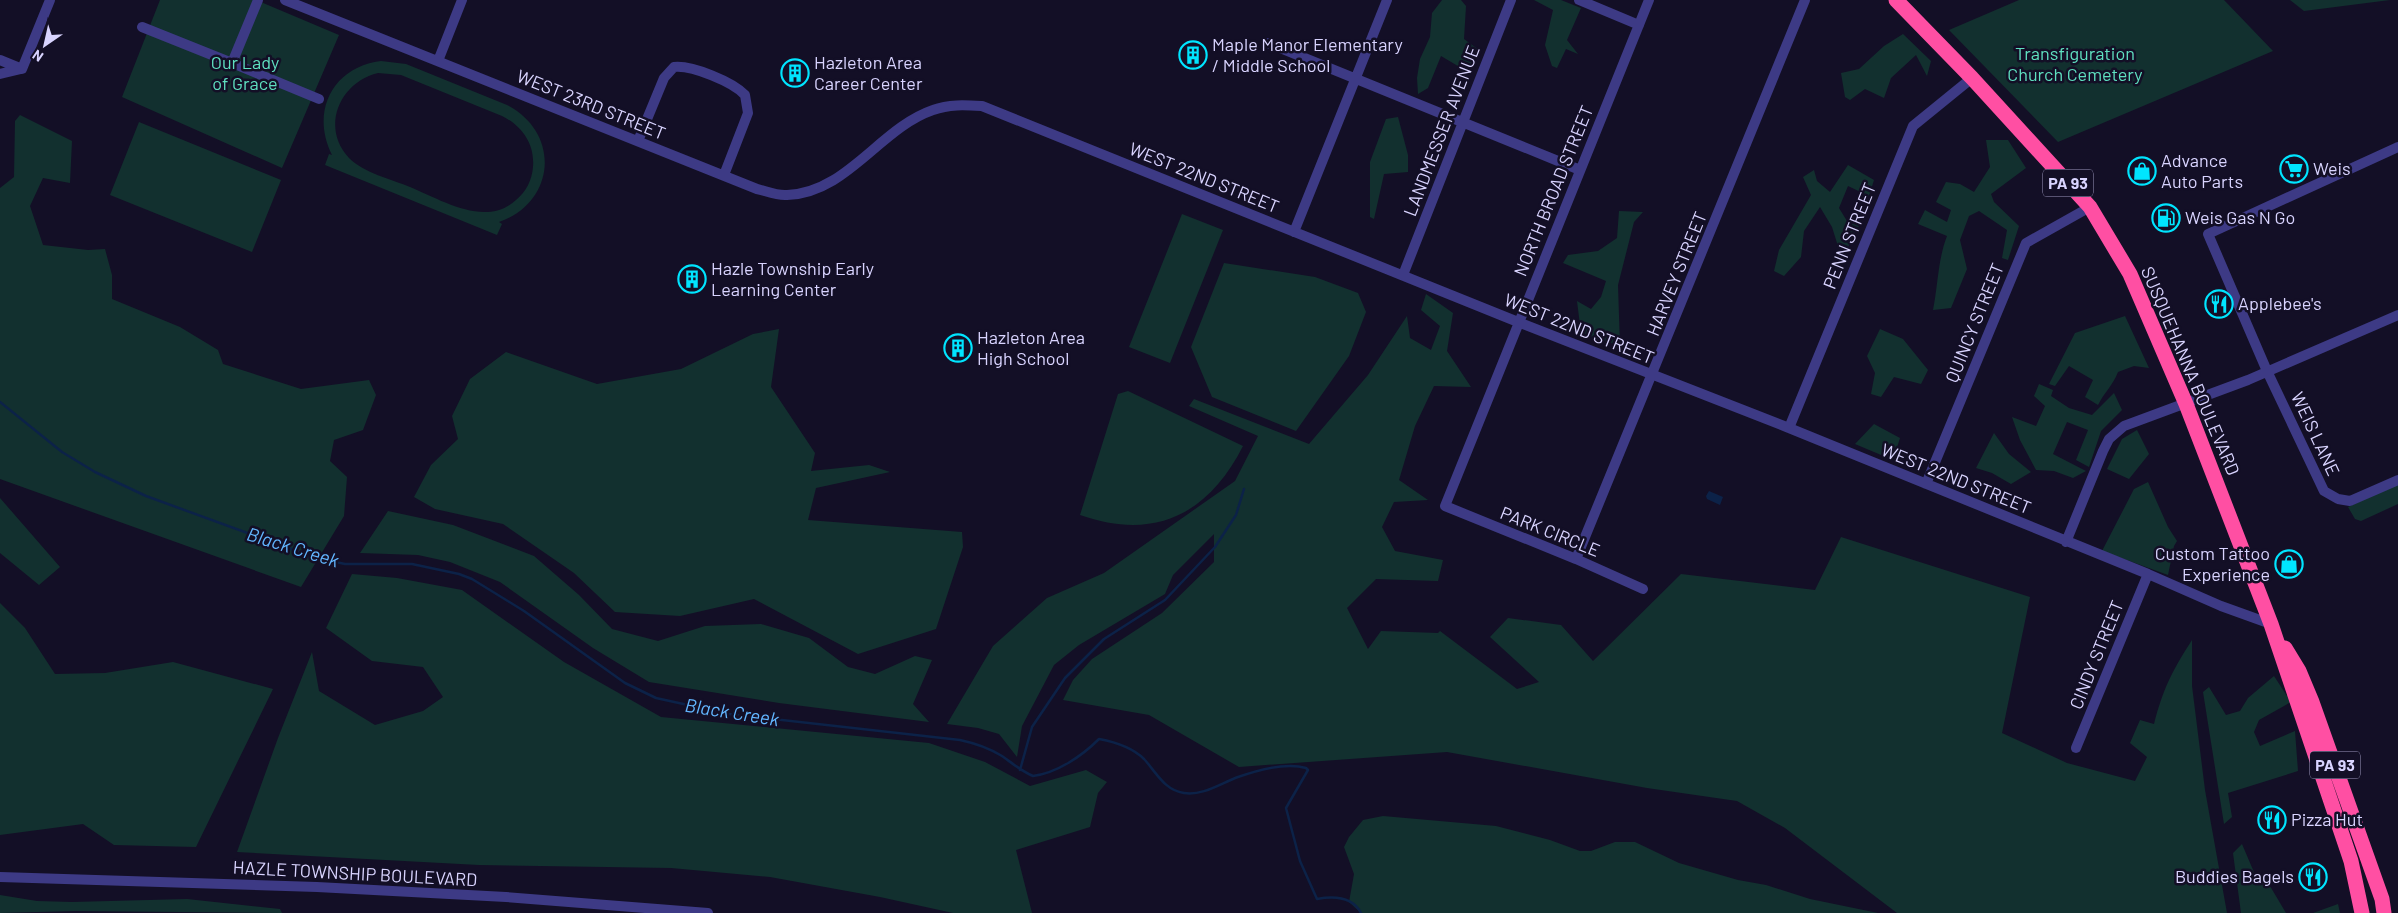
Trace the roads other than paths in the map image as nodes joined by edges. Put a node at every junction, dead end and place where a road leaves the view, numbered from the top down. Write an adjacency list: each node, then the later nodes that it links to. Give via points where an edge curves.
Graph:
1 (50, 0): 17 (street)
2 (258, 0): 16 (street)
3 (285, 0): 15 (street, WEST 23RD STREET)
4 (462, 0): 15 (street)
5 (1387, 0): 20 (street)
6 (1512, 0): 22 (street, LANDMESSER AVENUE)
7 (1579, 0): 11 (street)
8 (1649, 0): 11 (street, NORTH BROAD STREET)
9 (1805, 0): 34 (street, HARVEY STREET)
10 (1896, 0): 19 (highway, SUSQUEHANNA BOULEVARD / PA 93)
11 (1639, 25): 26 (street, NORTH BROAD STREET)
12 (142, 27): 16 (street)
13 (1268, 44): 20 (street)
14 (0, 60): 17 (street)
15 (438, 61): 23 (street, WEST 23RD STREET)
16 (232, 63): 21 (street)
17 (22, 69): 18 (street)
18 (0, 74)
19 (1972, 78): 28 (highway, SUSQUEHANNA BOULEVARD / PA 93); 36 (street, PENN STREET, via 1913,126)
20 (1355, 79): 22 (street); 29 (street)
21 (319, 99)
22 (1462, 122): 26 (street); 30 (street, LANDMESSER AVENUE)
23 (638, 142): 27 (street, WEST 23RD STREET); 27 (street, via 664,78 674,67 696,70 731,85 745,95 748,113)
24 (879, 145): 27 (street, WEST 23RD STREET, via 827,183 786,196 757,189); 29 (street, WEST 22ND STREET, via 932,110 949,106 982,106)
25 (2398, 147): 33 (street, WEIS LANE, via 2208,234)
26 (1580, 170): 32 (street, NORTH BROAD STREET)
27 (724, 175)
28 (2090, 207): 35 (highway, SUSQUEHANNA BOULEVARD / PA 93, via 2130,274); 38 (street, QUINCY STREET, via 2026,243)
29 (1294, 232): 30 (street, WEST 22ND STREET)
30 (1403, 275): 32 (street, WEST 22ND STREET)
31 (2398, 315): 33 (street)
32 (1518, 322): 34 (street, WEST 22ND STREET); 39 (street, NORTH BROAD STREET)
33 (2267, 371): 35 (street); 37 (street, WEIS LANE, via 2324,491 2350,501)
34 (1653, 376): 36 (street, WEST 22ND STREET); 41 (street, HARVEY STREET)
35 (2186, 404): 40 (street, via 2130,423 2113,434); 44 (highway, SUSQUEHANNA BOULEVARD / PA 93)
36 (1789, 428): 38 (street, WEST 22ND STREET)
37 (2398, 480)
38 (1926, 484): 40 (street, WEST 22ND STREET)
39 (1445, 506): 41 (street, PARK CIRCLE)
40 (2066, 542): 42 (street, WEST 22ND STREET)
41 (1576, 559): 43 (street, PARK CIRCLE)
42 (2148, 574): 44 (street, WEST 22ND STREET); 45 (street, CINDY STREET)
43 (1643, 589)
44 (2271, 624): 48 (highway, SUSQUEHANNA BOULEVARD / PA 93, via 2351,861); 49 (highway, SUSQUEHANNA BOULEVARD / PA 93, via 2299,671 2312,702 2382,899)
45 (2076, 748)
46 (0, 877): 47 (street, HAZLE TOWNSHIP BOULEVARD, via 317,887 506,897)
47 (708, 913)
48 (2362, 913)
49 (2384, 913)

